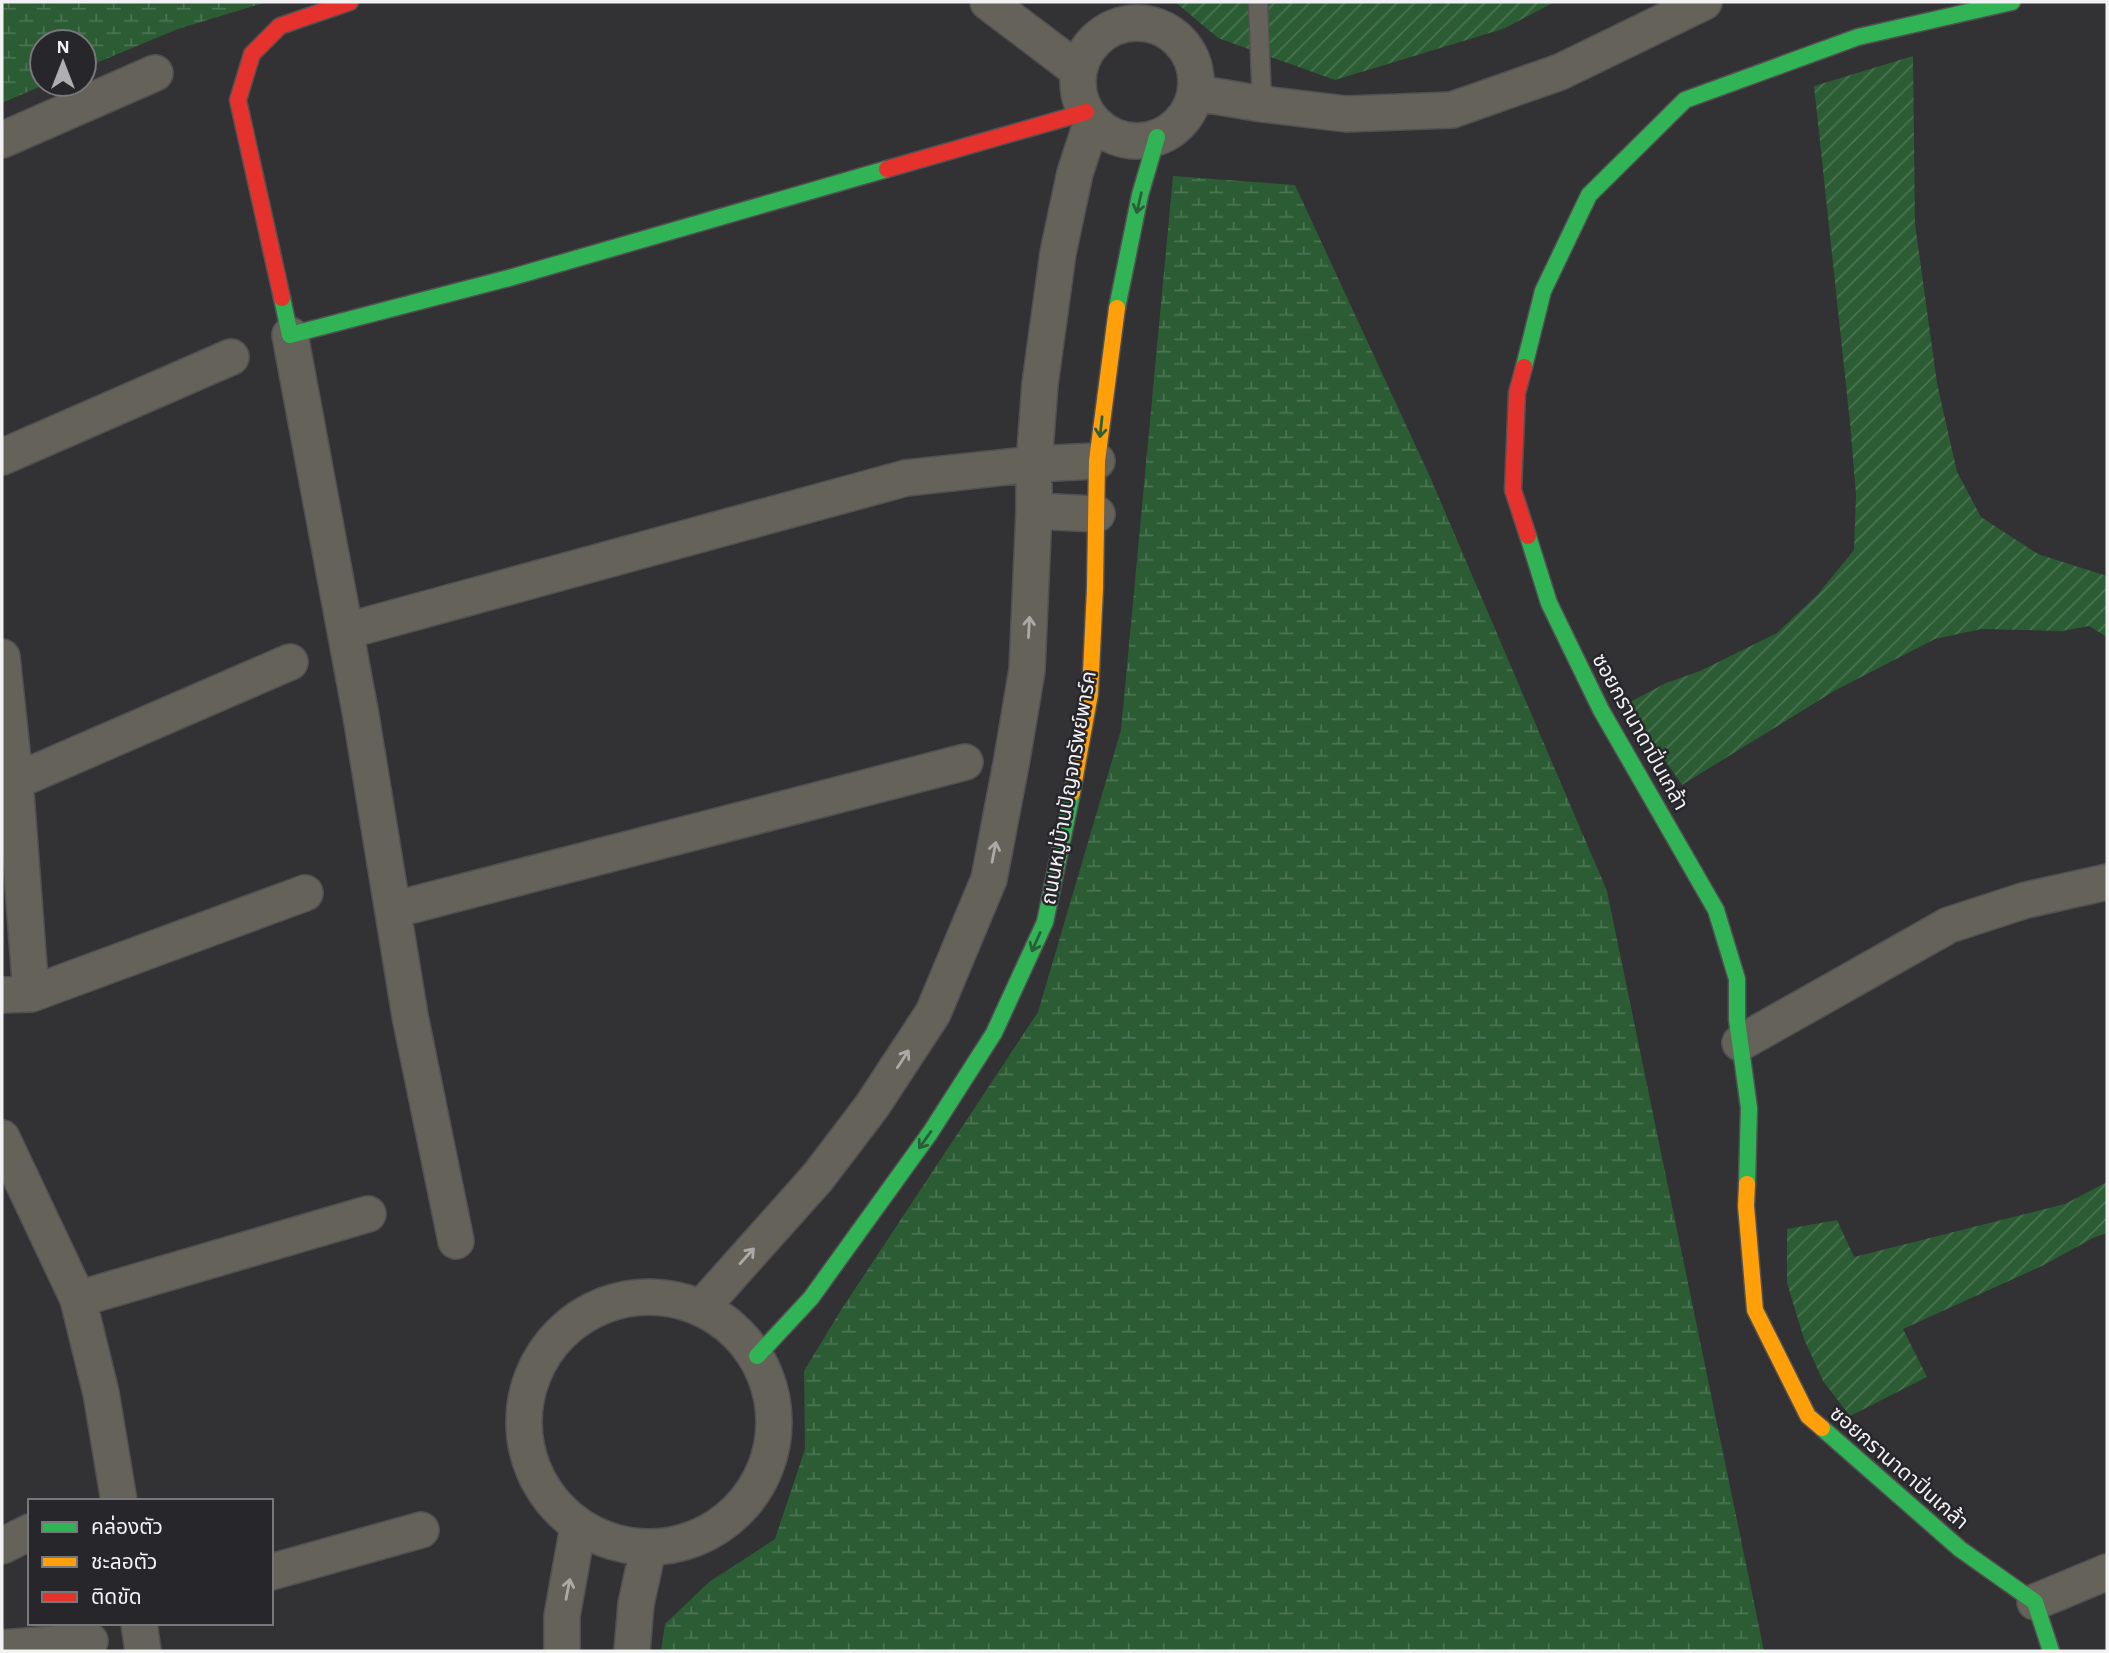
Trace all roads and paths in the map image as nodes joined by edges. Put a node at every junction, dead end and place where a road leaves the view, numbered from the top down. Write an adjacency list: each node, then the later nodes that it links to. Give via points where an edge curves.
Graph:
1 (350, 2): 13 (street, via 279,26 252,54 238,100)
2 (1258, 2): 9 (lane)
3 (1704, 2): 9 (street, via 1560,72 1452,110 1346,114)
4 (2012, 2): 29 (street, ซอยกรานาดาปิ่นเกล้า, via 1858,37 1685,100 1588,195 1543,291 1517,393 1513,490 1549,603 1601,710 1716,910 1737,979)
5 (993, 3): 6 (street)
6 (1079, 71): 8 (street, via 1099,36 1138,22 1158,26 1189,52 1196,72); 10 (street, via 1079,92)
7 (155, 73): 12 (street)
8 (1196, 93): 9 (street); 11 (street, via 1189,112 1175,128)
9 (1262, 104)
10 (1089, 116): 11 (street, via 1122,139); 13 (street); 17 (street, via 1058,253)
11 (1157, 137): 16 (street, ถนนหมู่บ้านปัญจทรัพย์พาร์ค, one-way to 16, via 1113,326)
12 (2, 140)
13 (290, 335): 20 (street)
14 (231, 357): 15 (street)
15 (2, 457)
16 (1097, 461): 17 (street); 19 (street, ถนนหมู่บ้านปัญจทรัพย์พาร์ค)
17 (1034, 464): 18 (street); 20 (street, via 906,478)
18 (1034, 511): 19 (street); 34 (street, one-way to 18, via 818,1177 872,1106 933,1013 989,879 1027,670)
19 (1097, 514): 35 (street, ถนนหมู่บ้านปัญจทรัพย์พาร์ค, one-way to 35, via 1090,694 1045,922 995,1033 930,1133 811,1298)
20 (346, 631): 27 (street)
21 (2, 657): 24 (street)
22 (290, 662): 24 (street)
23 (965, 762): 27 (street)
24 (8, 783): 28 (street)
25 (2107, 882): 29 (street, via 2026,900 1949,925)
26 (305, 892): 28 (street)
27 (393, 910): 32 (street)
28 (16, 995)
29 (1740, 1042): 44 (street, ซอยกรานาดาปิ่นเกล้า, via 1749,1108 1746,1206 1755,1310 1808,1416 1960,1549)
30 (2, 1138): 33 (street)
31 (368, 1214): 33 (street)
32 (456, 1241)
33 (78, 1299): 36 (street, via 102,1392)
34 (702, 1307): 35 (street, via 733,1327); 37 (street, via 649,1296 597,1307 553,1339 527,1385 523,1438 541,1489)
35 (757, 1356): 41 (street, via 776,1406 771,1460 744,1507 701,1539)
36 (119, 1499)
37 (578, 1527): 41 (street, via 611,1543); 49 (street, one-way to 37, via 562,1616)
38 (421, 1530): 42 (street)
39 (28, 1533): 40 (street)
40 (2, 1546)
41 (648, 1549): 50 (street)
42 (273, 1571)
43 (2107, 1572): 44 (street)
44 (2035, 1602): 51 (street)
45 (139, 1625): 48 (street)
46 (90, 1641): 47 (street)
47 (2, 1648)
48 (143, 1651)
49 (562, 1651)
50 (632, 1651)
51 (2050, 1651)

